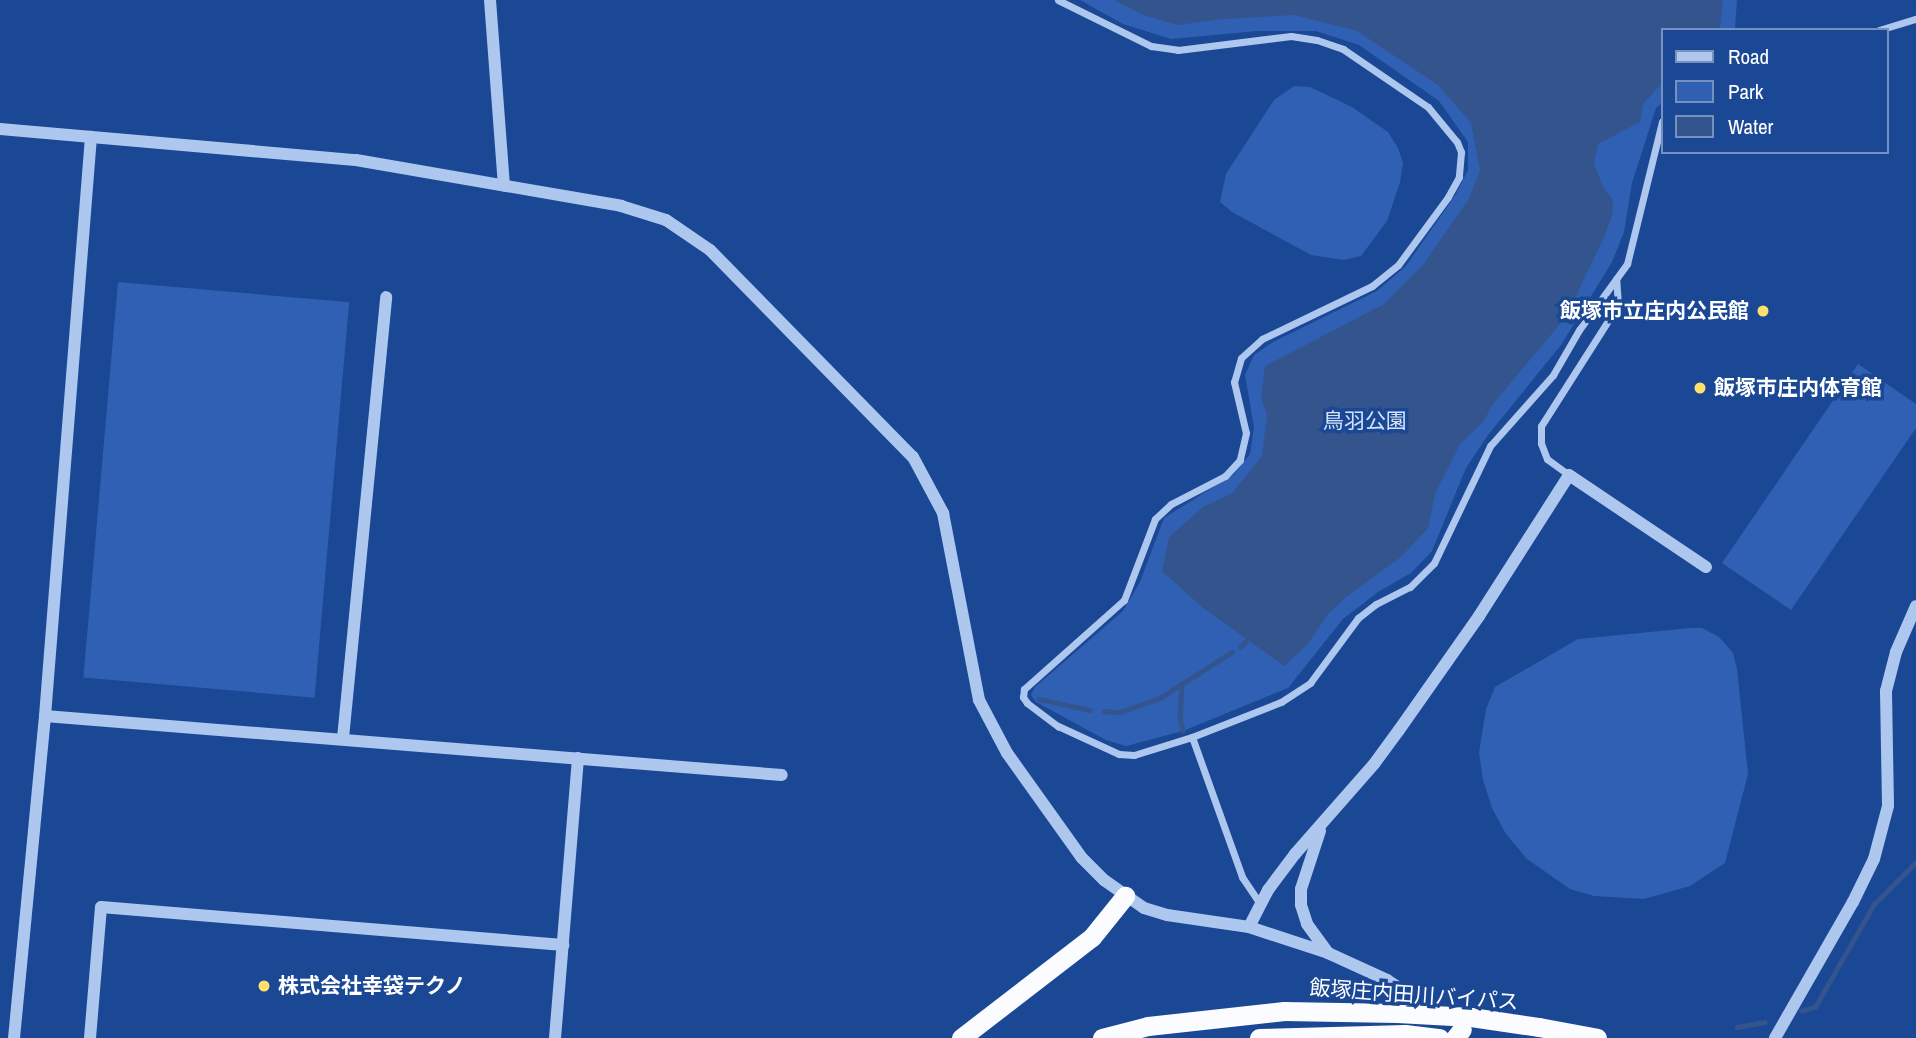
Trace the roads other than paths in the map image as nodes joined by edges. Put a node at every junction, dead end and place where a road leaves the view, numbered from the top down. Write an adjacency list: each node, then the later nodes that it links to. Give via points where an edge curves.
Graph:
1 (490, 0): 8 (street)
2 (1058, 0): 15 (street, via 1151,46 1178,50 1291,36 1343,49 1428,107 1461,152 1459,177 1448,197 1398,265 1372,286 1262,340 1241,358 1234,382 1247,433 1240,460 1224,476 1171,504 1155,519 1124,600 1024,689 1027,703 1058,726 1119,754 1134,755)
3 (1916, 19): 4 (street)
4 (1886, 28)
5 (0, 128): 7 (street)
6 (1660, 128): 9 (street, via 1632,250)
7 (91, 137): 8 (street, via 308,154); 14 (street)
8 (503, 186): 20 (street, via 621,206 666,220 710,250 913,457 943,513 979,700 1007,753 1082,858)
9 (1616, 278): 11 (street, via 1618,305 1541,426 1547,458); 15 (street, via 1553,375 1490,446 1434,563 1410,587 1358,618 1310,682 1281,702)
10 (386, 297): 16 (street)
11 (1569, 475): 12 (street); 19 (street, via 1399,730)
12 (1706, 567)
13 (1916, 606): 34 (street, via 1896,652 1886,691 1888,806 1874,859)
14 (45, 716): 16 (street); 26 (street)
15 (1192, 737): 21 (street, via 1242,877)
16 (343, 738): 17 (street)
17 (578, 758): 18 (street); 23 (street)
18 (782, 775)
19 (1322, 824): 21 (street); 24 (street, via 1308,862 1301,905 1307,925)
20 (1125, 896): 22 (street, via 1167,915); 29 (highway, via 1092,937)
21 (1260, 904): 22 (street)
22 (1248, 927): 24 (street)
23 (563, 944): 27 (street, via 100,907); 28 (street)
24 (1328, 953): 25 (street, via 1387,980)
25 (1464, 1035)
26 (14, 1038)
27 (90, 1038)
28 (555, 1038)
29 (961, 1038)
30 (1102, 1038): 33 (highway, 飯塚庄内田川バイパス, bridge, via 1148,1026 1284,1011 1471,1017)
31 (1259, 1038): 32 (highway, 飯塚庄内田川バイパス, via 1405,1034)
32 (1440, 1038)
33 (1597, 1038)
34 (1774, 1038)

